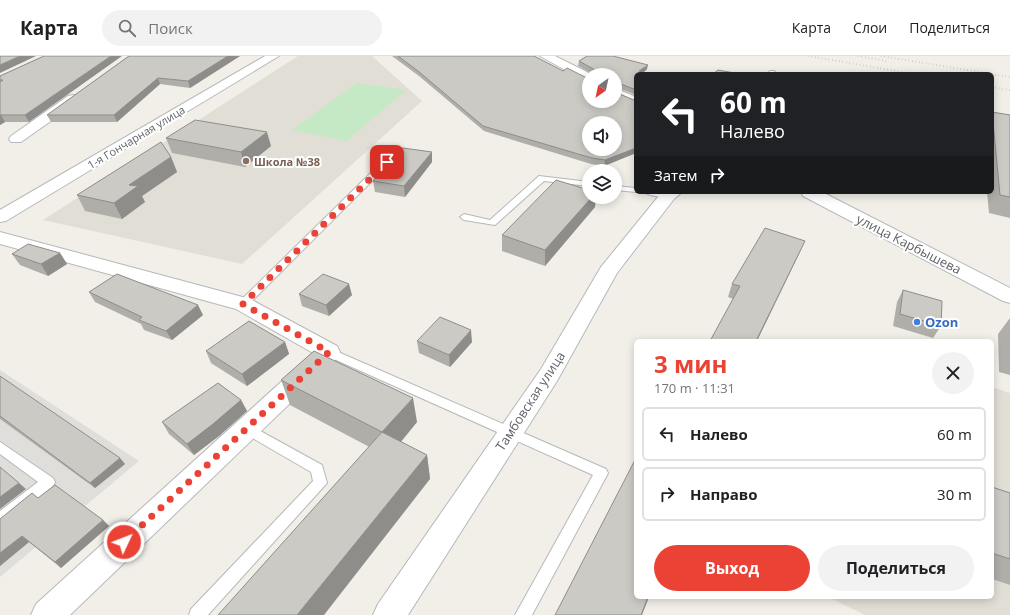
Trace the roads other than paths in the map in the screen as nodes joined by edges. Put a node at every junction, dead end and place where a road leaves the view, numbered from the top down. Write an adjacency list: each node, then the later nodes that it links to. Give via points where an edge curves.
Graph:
1 (273, 56): 14 (street, 1-я Гончарная улица)
2 (546, 56): 3 (street)
3 (582, 74)
4 (81, 93): 7 (street)
5 (622, 95): 6 (street)
6 (634, 101)
7 (16, 139)
8 (387, 162): 18 (lane)
9 (582, 183): 15 (lane, via 542,178 492,223)
10 (622, 189): 11 (lane)
11 (634, 190)
12 (662, 194): 21 (street, Тамбовская улица, via 608,272 549,375)
13 (813, 194): 17 (street, улица Карбышева)
14 (0, 217)
15 (464, 218)
16 (0, 238): 18 (street)
17 (1010, 296)
18 (243, 304): 19 (street)
19 (329, 352): 20 (street); 21 (lane)
20 (246, 428): 24 (street); 25 (lane, via 317,469 320,483)
21 (511, 432): 26 (street, Тамбовская улица); 27 (lane, via 601,473)
22 (0, 447): 23 (lane, via 48,482)
23 (0, 520)
24 (47, 615)
25 (197, 615)
26 (389, 615)
27 (523, 615)

